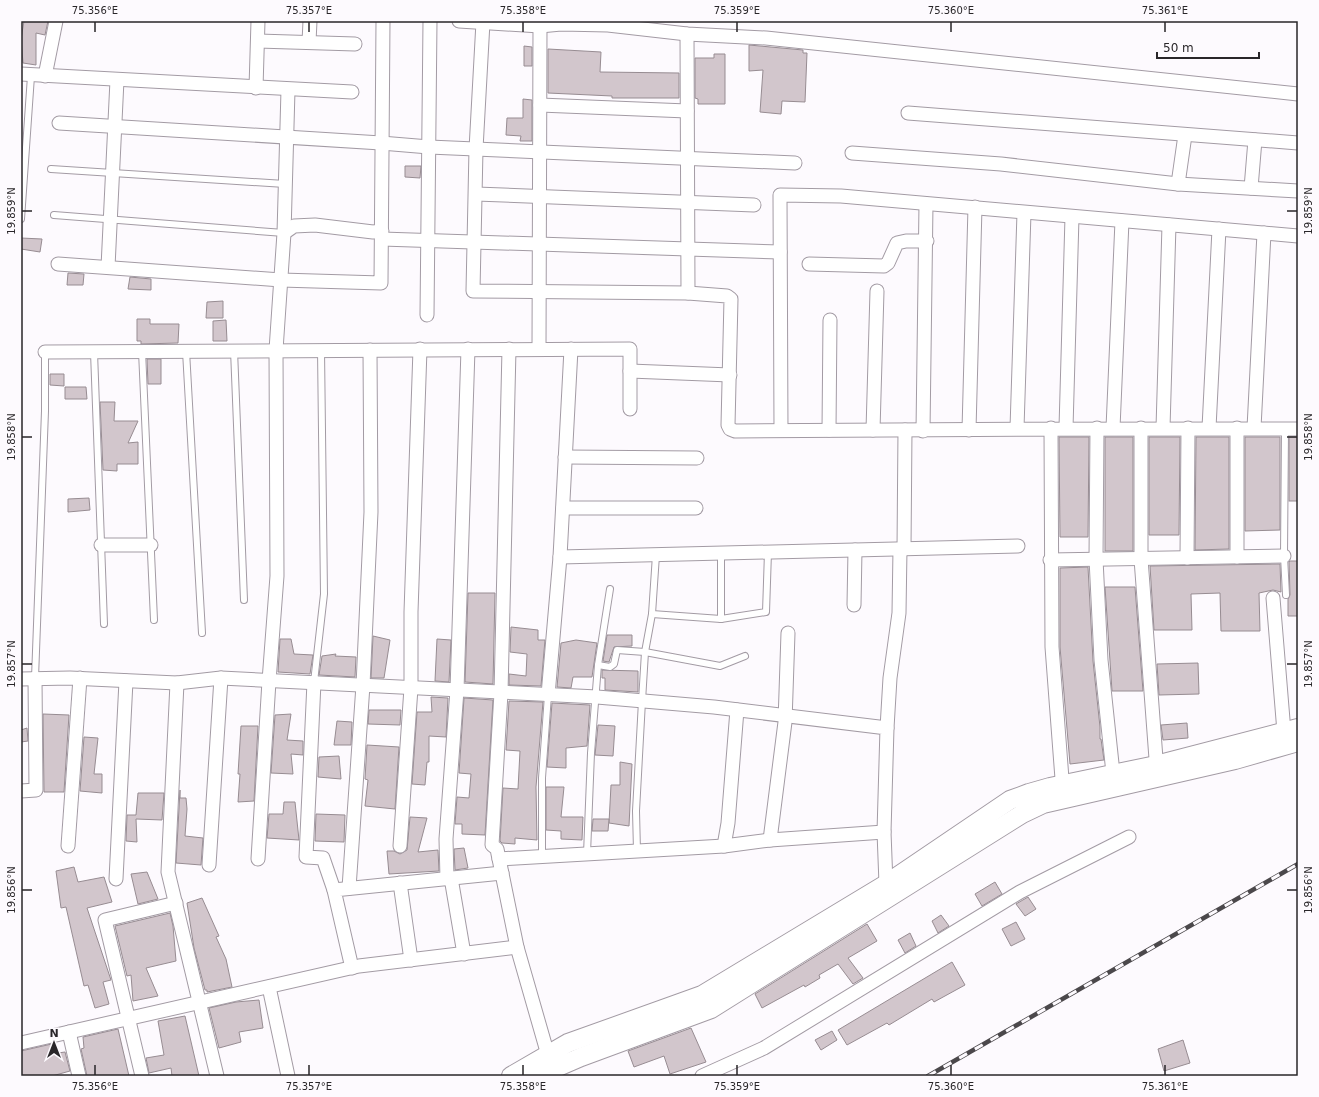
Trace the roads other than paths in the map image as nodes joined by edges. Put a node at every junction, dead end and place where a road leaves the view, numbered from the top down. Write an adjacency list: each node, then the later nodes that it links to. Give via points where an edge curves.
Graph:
1 (56, 21): 17 (street)
2 (258, 21): 13 (street)
3 (310, 21): 14 (street)
4 (383, 21): 31 (street)
5 (430, 21): 33 (street)
6 (459, 21): 7 (street)
7 (483, 22): 8 (street); 34 (street)
8 (506, 22): 11 (street)
9 (561, 23): 10 (street); 11 (street)
10 (608, 23): 12 (street)
11 (540, 26): 23 (street)
12 (687, 34): 22 (street, via 766,38); 24 (street)
13 (258, 41): 14 (street); 19 (street)
14 (310, 42): 15 (street)
15 (355, 44)
16 (26, 75): 17 (street); 54 (lane)
17 (45, 76): 18 (street)
18 (117, 80): 19 (street); 27 (street)
19 (256, 88): 20 (street)
20 (288, 90): 21 (street); 29 (street)
21 (352, 92)
22 (1298, 94)
23 (540, 104): 24 (street); 35 (street)
24 (687, 111): 37 (street)
25 (908, 113): 28 (street)
26 (59, 123): 27 (street)
27 (114, 126): 29 (street); 40 (street)
28 (1185, 135): 30 (street); 42 (street)
29 (286, 137): 31 (street); 41 (street)
30 (1255, 140): 32 (street); 43 (street)
31 (381, 143): 33 (street); 61 (street)
32 (1298, 143)
33 (429, 147): 34 (street); 64 (street)
34 (476, 149): 35 (street); 45 (street)
35 (538, 152): 37 (street); 46 (street)
36 (852, 153): 42 (street, via 1001,164)
37 (688, 159): 38 (street); 47 (street)
38 (795, 163)
39 (51, 170): 40 (lane)
40 (113, 173): 41 (lane); 55 (street)
41 (285, 184): 59 (street)
42 (1178, 184): 43 (street)
43 (1251, 188): 44 (street)
44 (1298, 191)
45 (476, 194): 46 (street); 65 (street)
46 (539, 197): 47 (street); 66 (street)
47 (688, 201): 49 (street); 67 (street)
48 (926, 204): 50 (street); 63 (street); 68 (street, via 841,196 780,195)
49 (754, 205)
50 (975, 207): 51 (street); 110 (street)
51 (1024, 213): 53 (street); 94 (street)
52 (54, 215): 55 (lane)
53 (1072, 217): 56 (street); 96 (street)
54 (21, 219)
55 (109, 220): 59 (lane); 71 (street)
56 (1122, 221): 57 (street); 98 (street)
57 (1169, 225): 58 (street); 100 (street)
58 (1218, 229): 60 (street); 102 (street)
59 (284, 233): 61 (street, via 294,226 315,225); 72 (street)
60 (1264, 233): 62 (street); 104 (street)
61 (382, 235): 64 (street); 72 (street, via 381,283)
62 (1298, 236)
63 (927, 240): 70 (street, via 897,243 888,263 884,266); 111 (street)
64 (429, 241): 65 (street); 76 (street)
65 (474, 242): 66 (street); 74 (street, via 473,291)
66 (539, 244): 67 (street); 74 (street)
67 (688, 249): 68 (street); 75 (street)
68 (780, 252): 106 (street)
69 (58, 264): 71 (street)
70 (810, 264)
71 (108, 268): 72 (street)
72 (281, 280): 84 (street)
73 (877, 291): 108 (street)
74 (539, 292): 75 (street); 81 (street)
75 (688, 293): 92 (street, via 727,296 731,299)
76 (428, 316)
77 (830, 320): 107 (street)
78 (420, 349): 79 (street); 86 (street); 153 (street, via 411,612)
79 (468, 349): 80 (street); 154 (street)
80 (509, 349): 81 (street); 155 (street)
81 (539, 349): 82 (street)
82 (571, 349): 91 (street, via 630,349); 112 (street)
83 (234, 350): 84 (street); 89 (street); 133 (lane)
84 (276, 350): 85 (street); 148 (street, via 277,576)
85 (321, 350): 86 (street); 150 (lane, via 324,594)
86 (370, 350): 152 (street, via 371,512)
87 (94, 351): 88 (street); 90 (street); 116 (lane)
88 (142, 351): 89 (street); 117 (lane)
89 (186, 351): 139 (lane)
90 (45, 352): 144 (lane)
91 (630, 371): 92 (street); 93 (street)
92 (730, 375): 106 (street, via 730,429)
93 (630, 409)
94 (1017, 428): 95 (street); 110 (street)
95 (1051, 428): 96 (street); 130 (street)
96 (1066, 428): 97 (street)
97 (1097, 428): 98 (street); 128 (street)
98 (1113, 428): 99 (street)
99 (1141, 428): 100 (street); 129 (street)
100 (1163, 428): 101 (street)
101 (1188, 428): 102 (street); 127 (street)
102 (1209, 428): 103 (street)
103 (1237, 428): 104 (street); 124 (street)
104 (1254, 428): 105 (street)
105 (1292, 429): 125 (lane)
106 (781, 430): 107 (street)
107 (829, 430): 108 (street)
108 (873, 430): 109 (street)
109 (905, 430): 111 (street); 119 (street)
110 (969, 430): 111 (street)
111 (923, 431)
112 (565, 457): 113 (street); 114 (street)
113 (697, 458)
114 (563, 508): 115 (street); 126 (street)
115 (696, 508)
116 (101, 545): 117 (street); 138 (lane)
117 (151, 545): 137 (lane)
118 (1018, 546): 119 (street)
119 (902, 549): 120 (street); 161 (street, via 899,613 890,678)
120 (855, 550): 122 (street); 134 (street)
121 (721, 552): 122 (street); 123 (street); 136 (lane)
122 (768, 552): 136 (lane, via 766,612)
123 (656, 555): 126 (street); 135 (lane)
124 (1237, 556): 125 (street); 127 (street)
125 (1284, 556): 132 (lane)
126 (560, 557): 156 (street)
127 (1187, 558): 129 (street)
128 (1096, 559): 129 (street); 130 (street); 164 (street, via 1101,660)
129 (1141, 559): 163 (street)
130 (1050, 560): 166 (street, via 1052,648)
131 (610, 589): 143 (lane)
132 (1280, 597): 162 (street)
133 (244, 600)
134 (854, 605)
135 (652, 614): 136 (lane); 141 (lane)
136 (721, 619)
137 (154, 620)
138 (104, 624)
139 (202, 633)
140 (788, 634): 160 (street)
141 (645, 652): 142 (lane, via 720,666); 143 (lane, via 617,650 614,664); 158 (lane)
142 (746, 656)
143 (598, 665): 157 (lane)
144 (34, 678): 145 (street); 147 (street); 165 (street, via 36,790)
145 (80, 678): 149 (street); 170 (street)
146 (221, 678): 148 (street); 151 (street); 178 (street)
147 (21, 679)
148 (269, 680): 150 (street); 176 (street)
149 (126, 681): 151 (street); 181 (street)
150 (314, 682): 152 (street); 185 (street, via 306,857 322,858)
151 (177, 683): 186 (street, via 168,872)
152 (363, 685): 153 (street); 184 (street)
153 (411, 688): 154 (street); 171 (street)
154 (457, 690): 155 (street); 180 (street, via 446,839)
155 (501, 692): 156 (street); 177 (street, via 492,845 497,849)
156 (548, 695): 157 (street); 175 (lane, via 542,778)
157 (597, 697): 158 (street); 174 (lane, via 591,753)
158 (642, 701): 159 (street); 173 (lane, via 636,811)
159 (737, 710): 160 (street); 172 (street)
160 (784, 716): 161 (street); 169 (street)
161 (887, 728): 167 (street)
162 (1293, 734): 163 (street, via 1235,760)
163 (1157, 771): 164 (street); 166 (street)
164 (1113, 773): 166 (street)
165 (21, 791)
166 (1063, 792): 183 (street, via 1029,793 1010,800); 196 (street, via 1022,814 711,1009 581,1057)
167 (884, 832): 169 (street); 183 (street)
168 (1129, 837): 203 (street, via 1020,892 764,1048)
169 (770, 840): 172 (street)
170 (68, 846)
171 (400, 846)
172 (724, 846): 173 (street)
173 (637, 850): 174 (street)
174 (587, 854): 175 (street)
175 (542, 856): 177 (street)
176 (258, 859)
177 (499, 859): 179 (street)
178 (210, 864)
179 (502, 873): 180 (street); 187 (street)
180 (449, 878): 182 (street); 188 (street)
181 (116, 879)
182 (400, 883): 184 (street); 189 (street)
183 (886, 884): 196 (street, via 702,995 568,1043)
184 (349, 888): 185 (street)
185 (334, 890): 190 (street)
186 (176, 904): 192 (street); 193 (street, via 105,920)
187 (517, 947): 188 (street); 196 (street)
188 (464, 954): 189 (street)
189 (411, 960): 190 (street)
190 (352, 968): 191 (street)
191 (269, 987): 192 (street); 200 (street)
192 (200, 1002): 193 (street); 199 (street)
193 (128, 1018): 194 (street); 198 (street)
194 (69, 1032): 195 (street); 197 (street)
195 (21, 1042)
196 (550, 1062): 201 (street); 202 (street)
197 (79, 1076)
198 (142, 1076)
199 (217, 1076)
200 (288, 1076)
201 (511, 1076)
202 (537, 1076)
203 (702, 1076)

